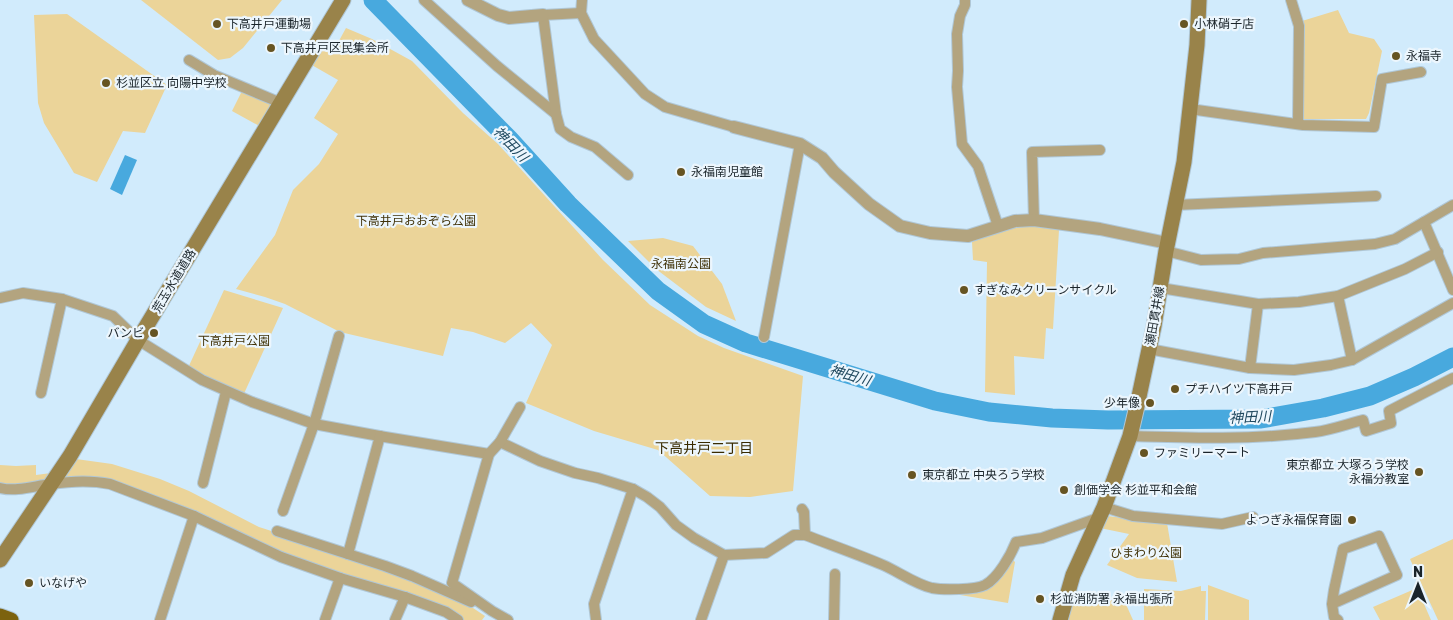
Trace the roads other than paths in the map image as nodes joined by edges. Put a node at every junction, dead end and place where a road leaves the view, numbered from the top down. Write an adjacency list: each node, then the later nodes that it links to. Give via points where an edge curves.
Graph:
1 (343, 0): 12 (main road, 荒玉水道道路)
2 (424, 0): 14 (street)
3 (468, 0): 9 (street, via 509,18)
4 (582, 0): 8 (street)
5 (964, 0): 25 (street, via 957,34 962,144 978,166)
6 (1199, 0): 13 (main road, 瀬田貫井線)
7 (1291, 0): 15 (street, via 1299,26)
8 (581, 13): 9 (street); 16 (street, via 594,39 652,100 665,107)
9 (543, 15): 14 (street)
10 (189, 60): 12 (street, via 214,75)
11 (1421, 72): 15 (street, via 1382,78 1374,127)
12 (281, 103): 37 (main road, 荒玉水道道路)
13 (1190, 109): 15 (street); 21 (main road, 瀬田貫井線)
14 (556, 114): 19 (street, via 560,129 595,147)
15 (1298, 124)
16 (734, 127): 17 (street)
17 (800, 144): 25 (street, via 822,158 869,204 900,226 954,236 968,236); 36 (street)
18 (1100, 150): 23 (street, via 1032,152)
19 (628, 175)
20 (1376, 196): 21 (street)
21 (1175, 205): 26 (main road, 瀬田貫井線)
22 (1453, 205): 24 (street)
23 (1034, 220): 25 (street); 26 (street, via 1100,229)
24 (1424, 222): 26 (street, via 1395,239 1376,244 1263,253 1239,259 1201,260); 27 (street)
25 (998, 226)
26 (1166, 247): 28 (main road, 瀬田貫井線)
27 (1438, 252): 29 (street); 30 (street)
28 (1161, 288): 34 (street); 38 (main road, 瀬田貫井線)
29 (1453, 290)
30 (1338, 296): 34 (street); 39 (street)
31 (0, 298): 32 (street, via 23,294)
32 (62, 299): 37 (street, via 113,316); 43 (street)
33 (1453, 303): 39 (street)
34 (1258, 304): 40 (street)
35 (339, 336): 46 (street)
36 (764, 337)
37 (138, 340): 42 (street); 51 (main road, 荒玉水道道路)
38 (1149, 349): 40 (street); 45 (main road, 瀬田貫井線)
39 (1352, 360): 40 (street, via 1294,370)
40 (1250, 368)
41 (1453, 378): 45 (street, via 1389,411 1391,423 1366,431 1363,420 1317,432 1221,438)
42 (226, 392): 46 (street); 50 (street)
43 (41, 393)
44 (520, 407): 48 (street)
45 (1132, 423): 56 (main road, 瀬田貫井線)
46 (314, 424): 47 (street); 55 (street)
47 (380, 436): 49 (street); 61 (street)
48 (500, 442): 49 (street); 53 (street, via 540,461)
49 (489, 454): 69 (street, via 452,583)
50 (202, 483)
51 (50, 484): 52 (street, via 10,491); 57 (street, via 97,481); 63 (main road, 荒玉水道道路)
52 (0, 488)
53 (633, 490): 62 (street, via 660,507 676,525 694,538); 76 (street, via 594,604)
54 (802, 509): 60 (street)
55 (283, 511)
56 (1101, 512): 58 (street, via 1222,524); 60 (street, via 1042,538 1016,542 1010,557 985,585 959,590 932,588 886,566); 79 (main road, 瀬田貫井線, via 1073,575)
57 (194, 516): 65 (street, via 281,557); 71 (street)
58 (1253, 517)
59 (277, 531): 61 (street)
60 (805, 535): 62 (street, via 794,535 766,553)
61 (348, 554): 69 (street, via 412,576)
62 (724, 555): 77 (street)
63 (0, 560)
64 (834, 574): 78 (street)
65 (340, 578): 66 (street); 72 (street)
66 (404, 597): 73 (street); 74 (street, via 446,612)
67 (1332, 604): 67 (street, via 1397,575 1379,536 1343,549); 80 (street, via 1334,617)
68 (0, 616): 70 (highway)
69 (489, 616): 75 (street)
70 (11, 620)
71 (160, 620)
72 (324, 620)
73 (395, 620)
74 (458, 620)
75 (508, 620)
76 (596, 620)
77 (701, 620)
78 (834, 620)
79 (1060, 620)
80 (1338, 620)

